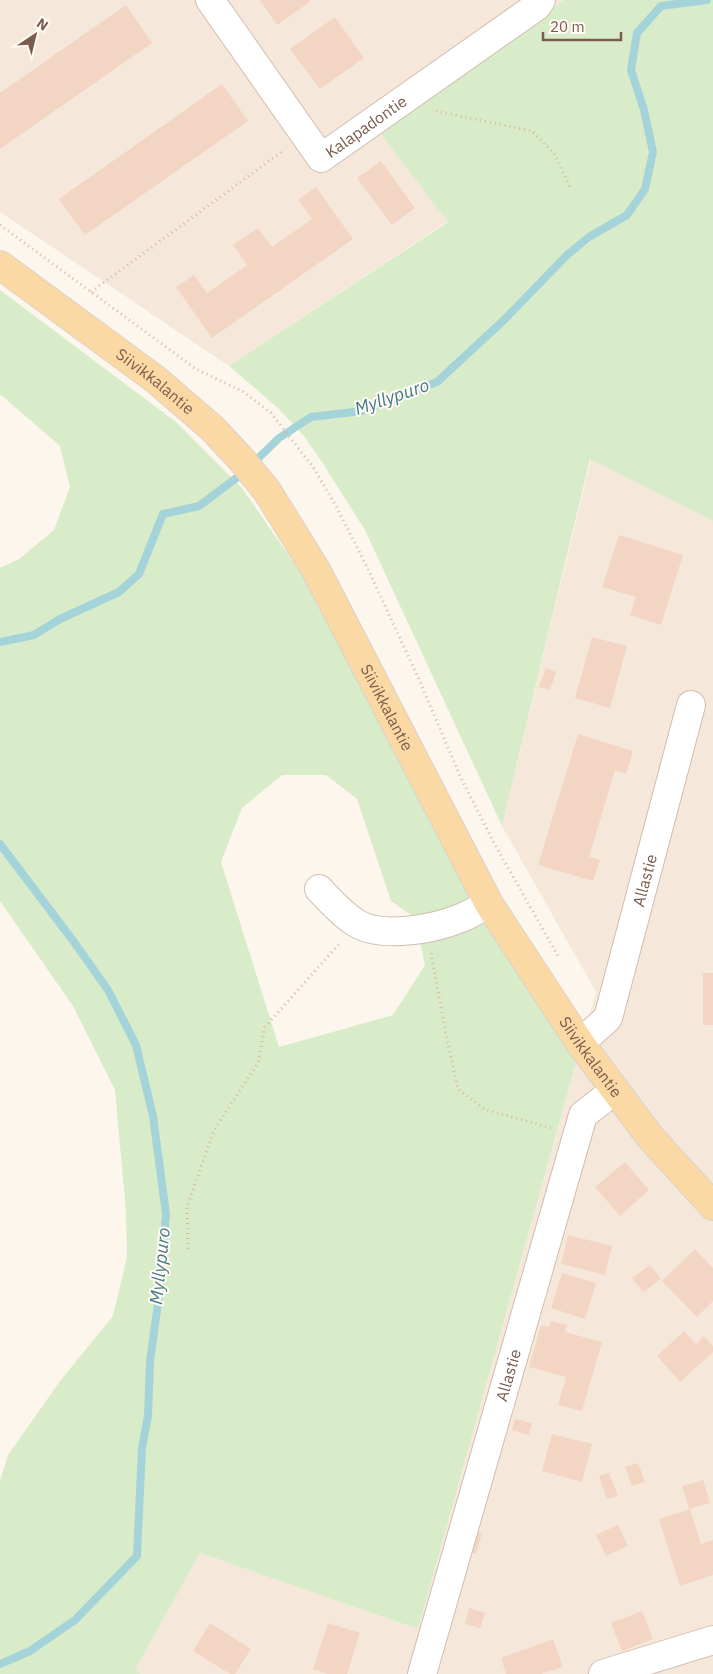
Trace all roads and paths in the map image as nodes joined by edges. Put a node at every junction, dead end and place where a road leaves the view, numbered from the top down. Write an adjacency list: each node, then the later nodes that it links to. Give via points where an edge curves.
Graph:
1 (210, 0): 4 (street, Kalapadontie)
2 (542, 0): 3 (street, Kalapadontie)
3 (398, 103): 4 (street, Kalapadontie, via 321,158); 5 (path, via 532,130 554,154)
4 (304, 135): 8 (path)
5 (571, 189)
6 (0, 225): 8 (path)
7 (0, 265): 11 (main road, Siivikkalantie, via 155,379 212,428 267,491 316,570)
8 (91, 292): 14 (path, via 196,369 242,391 271,413 300,448 341,516 494,843)
9 (691, 706): 15 (street, Allastie, via 608,1018)
10 (320, 889): 12 (street, via 332,904)
11 (488, 904): 13 (street, via 461,918); 15 (main road, Siivikkalantie)
12 (357, 924): 13 (street, via 384,932); 19 (path, via 265,1027 258,1063 214,1130 187,1207)
13 (426, 928): 17 (path, via 458,1090 484,1109)
14 (562, 964)
15 (580, 1043): 16 (main road, Siivikkalantie)
16 (615, 1090): 17 (street, Allastie, via 584,1115); 18 (main road, Siivikkalantie, via 650,1137)
17 (578, 1136): 21 (street, Allastie)
18 (713, 1206)
19 (188, 1249)
20 (713, 1640): 22 (street)
21 (422, 1674)
22 (603, 1674)

